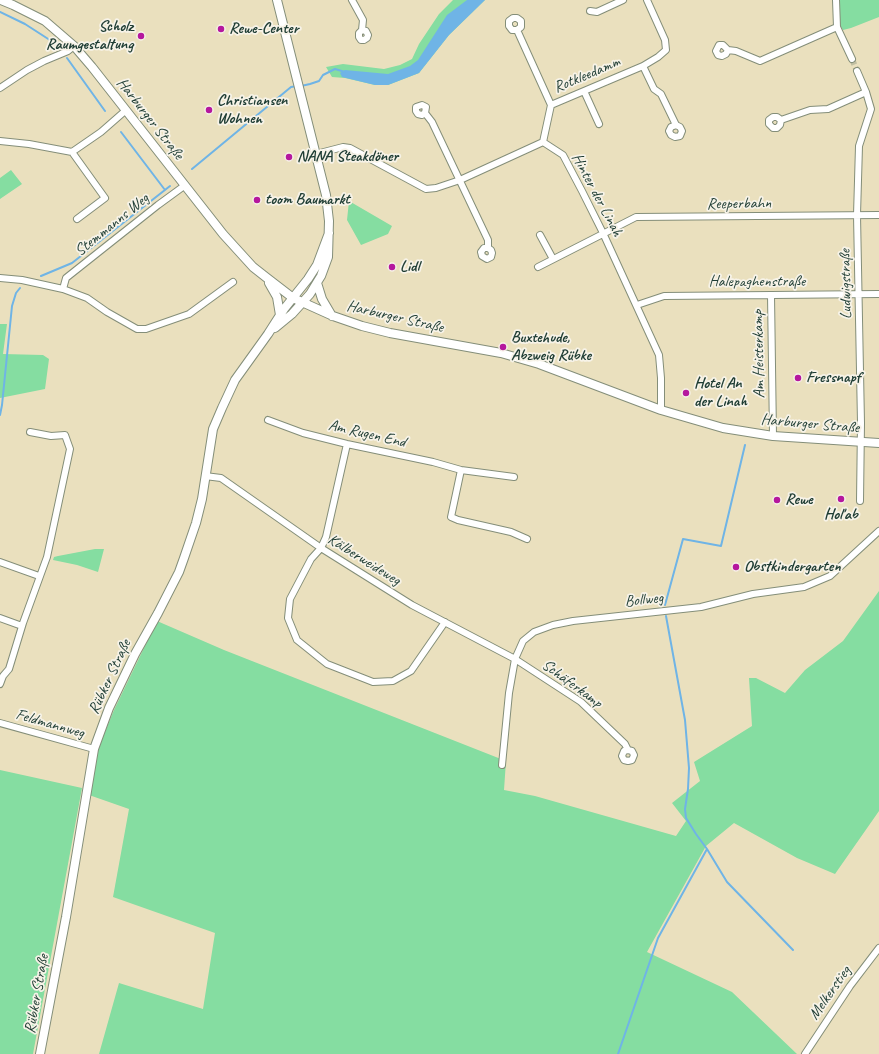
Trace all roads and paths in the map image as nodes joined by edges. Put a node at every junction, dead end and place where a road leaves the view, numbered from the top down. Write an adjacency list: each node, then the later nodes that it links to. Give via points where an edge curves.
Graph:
1 (1, 0): 11 (street, Harburger Straße, via 45,21)
2 (277, 0): 28 (street, Rübker Straße)
3 (352, 0): 9 (street, via 363,20)
4 (623, 0): 7 (street, via 597,12)
5 (647, 0): 14 (street, Rotkleedamm, via 665,40 666,50)
6 (836, 0): 8 (street)
7 (590, 11)
8 (837, 27): 12 (street, via 760,60); 13 (street)
9 (362, 30)
10 (517, 30): 19 (street)
11 (74, 46): 16 (street, via 27,70); 20 (street, Harburger Straße)
12 (728, 50)
13 (852, 59)
14 (643, 66): 17 (street, Rotkleedamm); 24 (street, via 654,88 661,94)
15 (857, 71): 18 (street, Ludwigstraße)
16 (0, 88)
17 (584, 91): 19 (street, Rotkleedamm); 23 (street)
18 (866, 92): 22 (street, via 828,109 810,110); 31 (street, Ludwigstraße, via 871,109 858,146)
19 (551, 105): 26 (street, Rotkleedamm)
20 (125, 111): 27 (street); 30 (street, Harburger Straße)
21 (425, 113): 29 (street, via 432,122)
22 (781, 120)
23 (599, 124)
24 (676, 125)
25 (0, 141): 27 (street)
26 (543, 142): 29 (street); 35 (street, Hinter der Linah, via 562,156)
27 (72, 152): 33 (street, via 105,198)
28 (316, 154): 29 (street, via 343,147 350,148 426,189); 34 (street, Rübker Straße, via 326,194)
29 (460, 180): 37 (street, via 488,240)
30 (184, 186): 41 (street, Harburger Straße, via 223,234); 44 (street, Stemmanns Weg, via 66,278)
31 (857, 216): 32 (street, Reeperbahn); 35 (street, Reeperbahn, via 636,217); 45 (street, Ludwigstraße)
32 (879, 216)
33 (77, 219)
34 (329, 233): 43 (street, Rübker Straße, via 328,258); 48 (street, Rübker Straße, via 317,265)
35 (603, 233): 38 (street, Reeperbahn); 50 (street, Hinter der Linah)
36 (540, 235): 38 (street)
37 (488, 248)
38 (552, 259): 39 (street, Reeperbahn)
39 (538, 267)
40 (0, 278): 44 (street)
41 (267, 278): 48 (street, Harburger Straße); 51 (street, via 277,296)
42 (233, 282): 44 (street, via 189,314 146,329 137,329 87,298)
43 (317, 283): 49 (street, Rübker Straße); 52 (street, via 322,299)
44 (63, 289)
45 (859, 294): 46 (street, Halepaghenstraße); 47 (street, Halepaghenstraße); 58 (street, Ludwigstraße)
46 (879, 294)
47 (771, 295): 50 (street, Halepaghenstraße, via 664,296); 57 (street, Am Heisterkamp)
48 (294, 298): 49 (street, Harburger Straße); 51 (street, Rübker Straße)
49 (302, 302): 52 (street, Harburger Straße); 53 (street, Rübker Straße)
50 (637, 305): 54 (street, Hinter der Linah, via 659,355)
51 (280, 315): 53 (street, Rübker Straße)
52 (333, 316): 54 (street, Harburger Straße, via 390,333 501,353 539,364)
53 (268, 334): 62 (street, Rübker Straße, via 235,380 213,428)
54 (661, 410): 57 (street, Harburger Straße, via 723,428)
55 (268, 420): 60 (street, Am Rugen End)
56 (30, 432): 69 (street, via 51,436 65,435 70,449 47,557)
57 (773, 436): 58 (street, Harburger Straße)
58 (861, 443): 59 (street, Harburger Straße); 64 (street, Ludwigstraße)
59 (879, 443)
60 (347, 444): 61 (street, Am Rugen End); 67 (street, via 326,537)
61 (461, 470): 63 (street, Am Rugen End); 66 (street, via 451,517 511,532)
62 (205, 476): 67 (street, Kälberweideweg, via 221,478); 77 (street, Rübker Straße, via 196,523 179,572 109,708)
63 (514, 477)
64 (860, 501)
65 (879, 531): 73 (street, Bollweg, via 830,576 804,588 753,594 701,607 572,620 534,632 523,641)
66 (527, 539)
67 (320, 548): 71 (street, Kälberweideweg, via 412,605); 71 (street, via 311,559 290,599 288,618 297,640 327,664 373,682 393,681 411,671)
68 (0, 562): 69 (street)
69 (40, 576): 72 (street)
70 (0, 618): 72 (street)
71 (445, 622): 73 (street, Kälberweideweg)
72 (22, 626): 74 (street, via 8,669)
73 (515, 659): 78 (street, Schäferkamp, via 581,702 625,744); 79 (street, Bollweg)
74 (1, 676): 75 (street)
75 (0, 684)
76 (0, 723): 77 (street, Feldmannweg)
77 (94, 750): 81 (street, Rübker Straße)
78 (628, 750)
79 (502, 765)
80 (879, 948): 82 (street, Melkerstieg, via 850,986)
81 (40, 1054)
82 (805, 1054)

